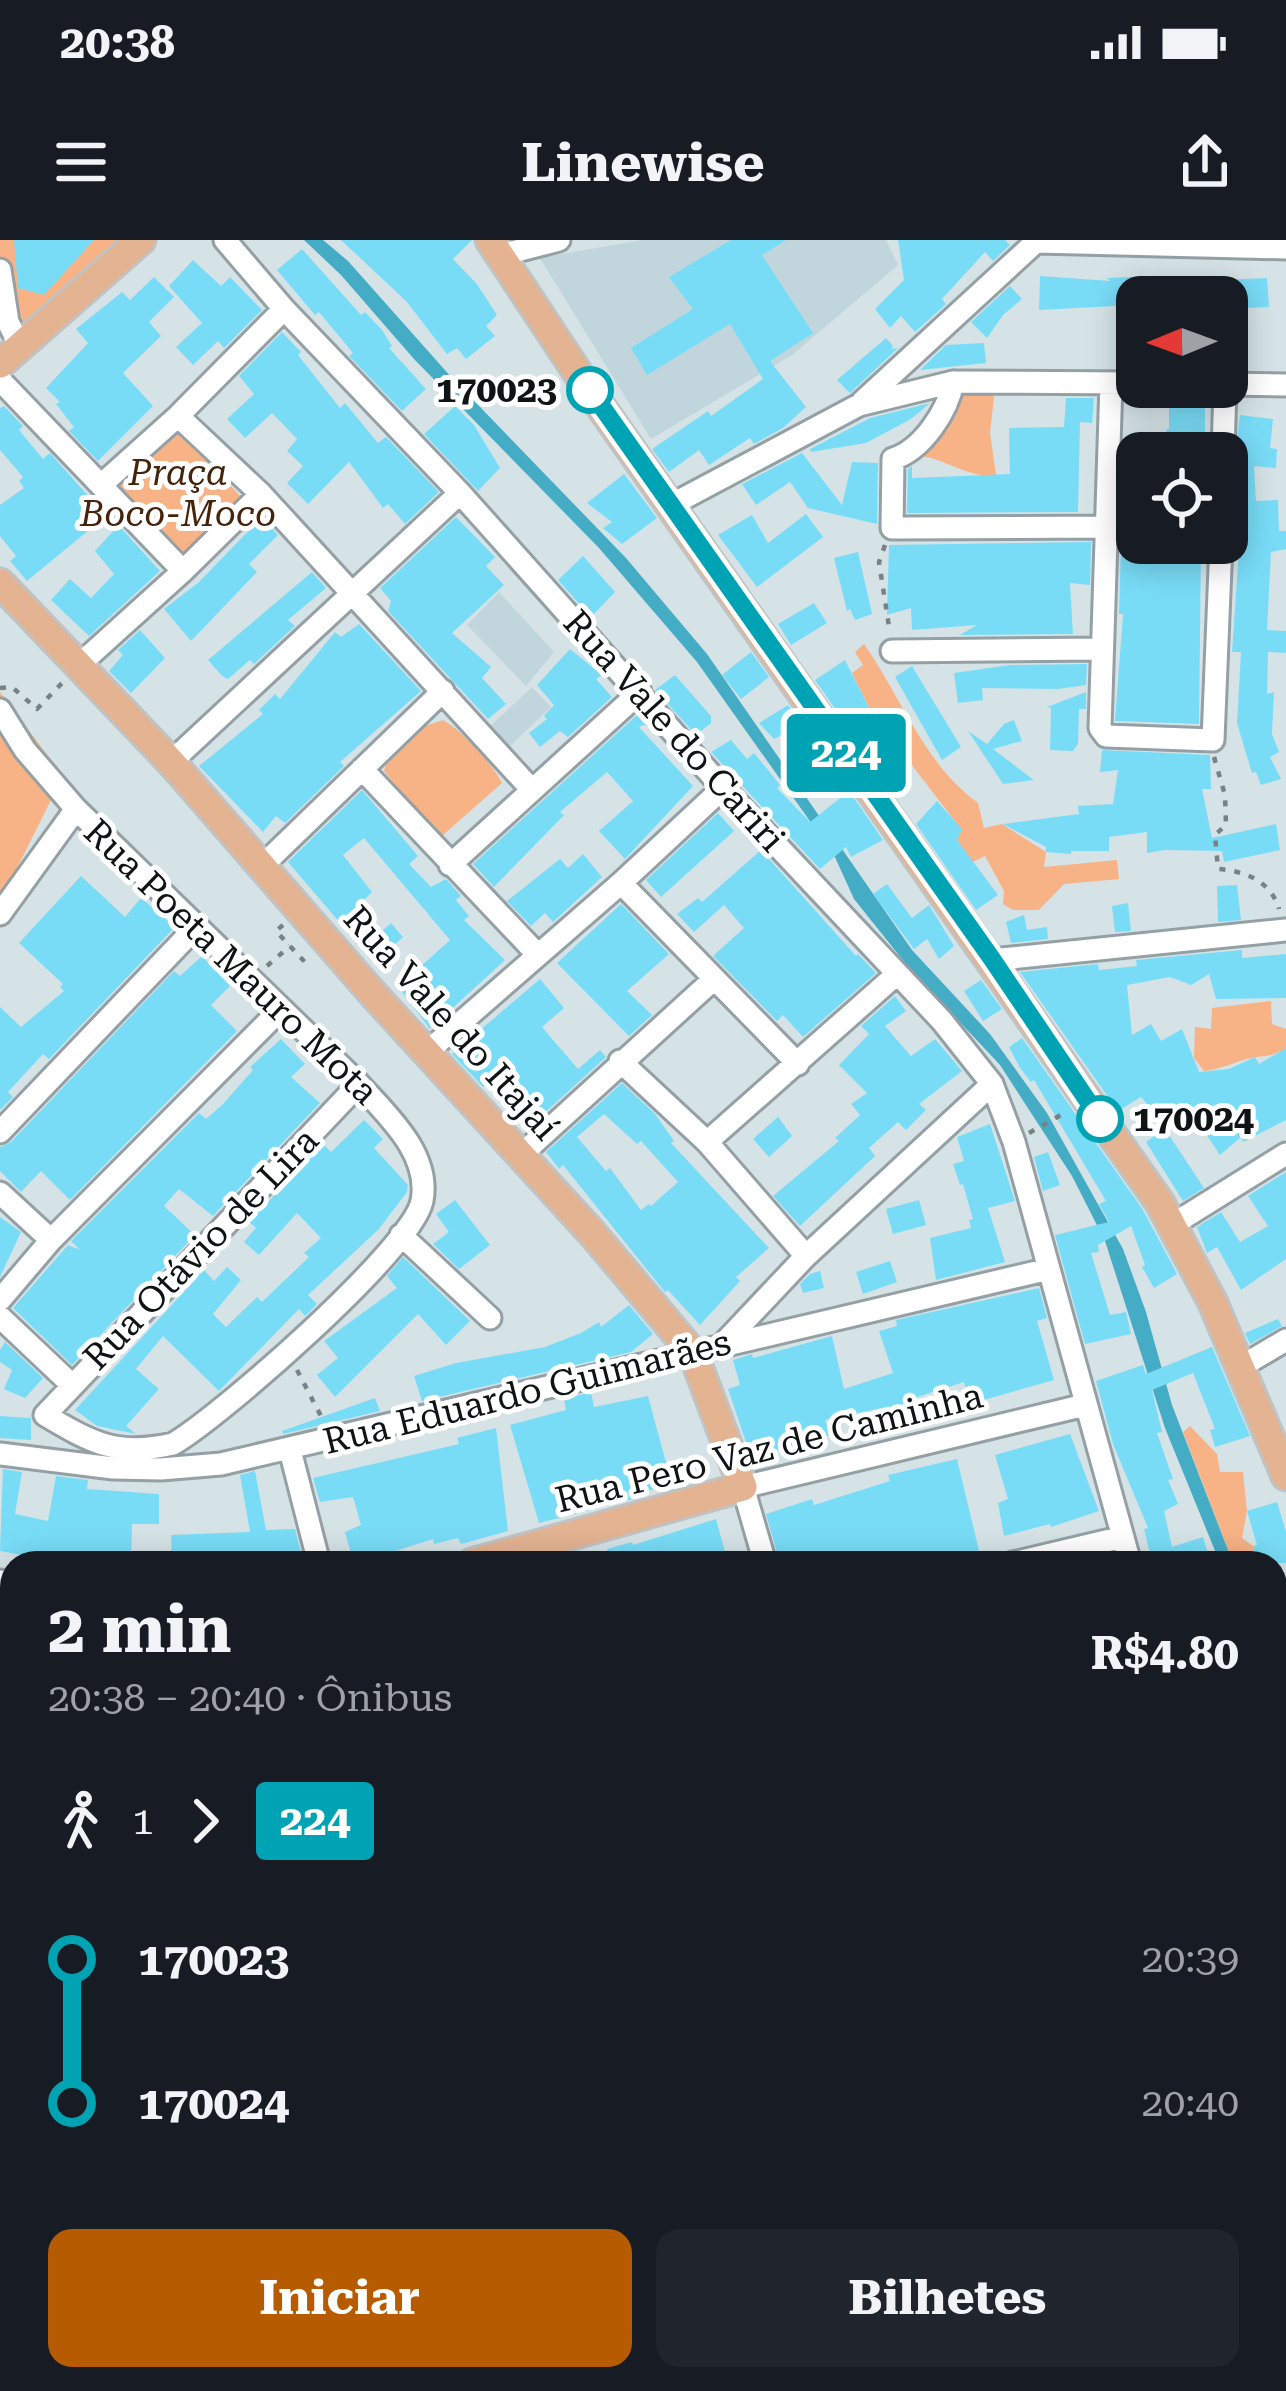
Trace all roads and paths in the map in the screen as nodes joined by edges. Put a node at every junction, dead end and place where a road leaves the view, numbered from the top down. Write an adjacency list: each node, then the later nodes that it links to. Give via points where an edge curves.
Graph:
1 (141, 240): 9 (main road)
2 (225, 240): 8 (street, Rua Vale do Cariri)
3 (559, 240): 5 (street)
4 (1037, 241): 6 (street); 16 (street)
5 (496, 248): 21 (main road)
6 (1286, 248)
7 (0, 270): 9 (street)
8 (284, 309): 17 (street); 20 (street, Rua Vale do Cariri)
9 (10, 355)
10 (0, 380): 18 (street)
11 (953, 382): 12 (street); 16 (street); 23 (street, via 940,419 893,459)
12 (1111, 383): 13 (street); 22 (street)
13 (1116, 383)
14 (1286, 385): 15 (street)
15 (1248, 386)
16 (859, 405): 21 (street)
17 (178, 416): 18 (street); 19 (street)
18 (101, 485): 25 (street)
19 (260, 494): 25 (street); 27 (street)
20 (460, 494): 27 (street); 33 (street, Rua Vale do Cariri)
21 (671, 505): 49 (main road)
22 (1107, 527): 23 (street); 28 (street)
23 (892, 528): 29 (path, via 879,562)
24 (1220, 564): 35 (street)
25 (183, 571): 30 (street)
26 (0, 583): 30 (main road, Rua Vale do Itajaí)
27 (353, 592): 32 (street); 36 (street)
28 (1100, 649): 29 (street); 35 (street, via 1100,728 1110,737)
29 (892, 651)
30 (79, 664): 31 (path, via 38,709 12,686); 36 (main road, Rua Vale do Itajaí)
31 (0, 688)
32 (442, 691): 37 (street); 39 (street)
33 (640, 692): 38 (street, Rua Vale do Cariri); 39 (street)
34 (0, 710): 40 (street, Rua Poeta Mauro Mota)
35 (1213, 740): 46 (path, via 1225,795 1226,825 1215,835 1218,869 1259,882 1275,898)
36 (171, 762): 41 (main road, Rua Vale do Itajaí)
37 (362, 769): 41 (street); 42 (street)
38 (723, 788): 43 (street); 50 (street, Rua Vale do Cariri)
39 (532, 790): 42 (street)
40 (76, 809): 44 (street); 45 (street, Rua Poeta Mauro Mota)
41 (263, 865): 54 (main road, Rua Vale do Itajaí)
42 (450, 865): 48 (street)
43 (621, 883): 48 (street); 52 (street)
44 (0, 914)
45 (196, 927): 51 (street, Rua Poeta Mauro Mota); 61 (street)
46 (1285, 930): 49 (street)
47 (290, 946): 51 (path)
48 (537, 954): 54 (street)
49 (992, 959): 66 (main road)
50 (897, 974): 56 (street); 58 (street, Rua Vale do Cariri)
51 (251, 980): 53 (street, Rua Poeta Mauro Mota)
52 (714, 980): 55 (street); 56 (street)
53 (280, 1010): 57 (street, Rua Poeta Mauro Mota); 68 (street)
54 (427, 1052): 63 (main road, Rua Vale do Itajaí)
55 (620, 1061): 62 (street); 63 (street)
56 (798, 1064): 62 (street)
57 (359, 1084): 67 (street, Rua Poeta Mauro Mota, via 412,1148 420,1173 422,1202); 79 (street, Rua Otávio de Lira)
58 (992, 1084): 69 (street); 70 (street, Rua Vale do Cariri)
59 (1052, 1118): 60 (path)
60 (1035, 1129)
61 (0, 1132)
62 (707, 1142): 69 (street)
63 (521, 1154): 77 (main road, Rua Vale do Itajaí)
64 (1286, 1154): 66 (street)
65 (0, 1193): 68 (street)
66 (1172, 1226): 78 (main road)
67 (405, 1231): 73 (street); 76 (street, via 368,1278)
68 (50, 1240): 71 (street)
69 (806, 1256): 75 (street)
70 (1049, 1269): 75 (street, Rua Eduardo Guimarães); 80 (street, Rua Vale do Cariri)
71 (0, 1300)
72 (0, 1317): 79 (street)
73 (490, 1318)
74 (1286, 1340): 78 (street)
75 (723, 1344): 77 (street, Rua Eduardo Guimarães)
76 (286, 1352): 79 (street, Rua Otávio de Lira, via 173,1444 101,1445 45,1415); 81 (path)
77 (693, 1353): 81 (street, Rua Eduardo Guimarães); 85 (main road, Rua Vale do Itajaí)
78 (1242, 1366): 84 (main road)
79 (73, 1385)
80 (1084, 1405): 85 (street, Rua Pero Vaz de Caminha); 86 (street, Rua Vale do Cariri)
81 (333, 1439): 82 (street, Rua Eduardo Guimarães)
82 (290, 1450): 83 (street, Rua Eduardo Guimarães, via 161,1469); 87 (street)
83 (0, 1454)
84 (1284, 1468)
85 (742, 1487): 88 (main road, Rua Pero Vaz de Caminha); 89 (street, Rua Vale do Itajaí)
86 (1123, 1537): 90 (street); 91 (street, Rua Vale do Cariri)
87 (316, 1551)
88 (515, 1551)
89 (761, 1551)
90 (1064, 1551)
91 (1127, 1551)

